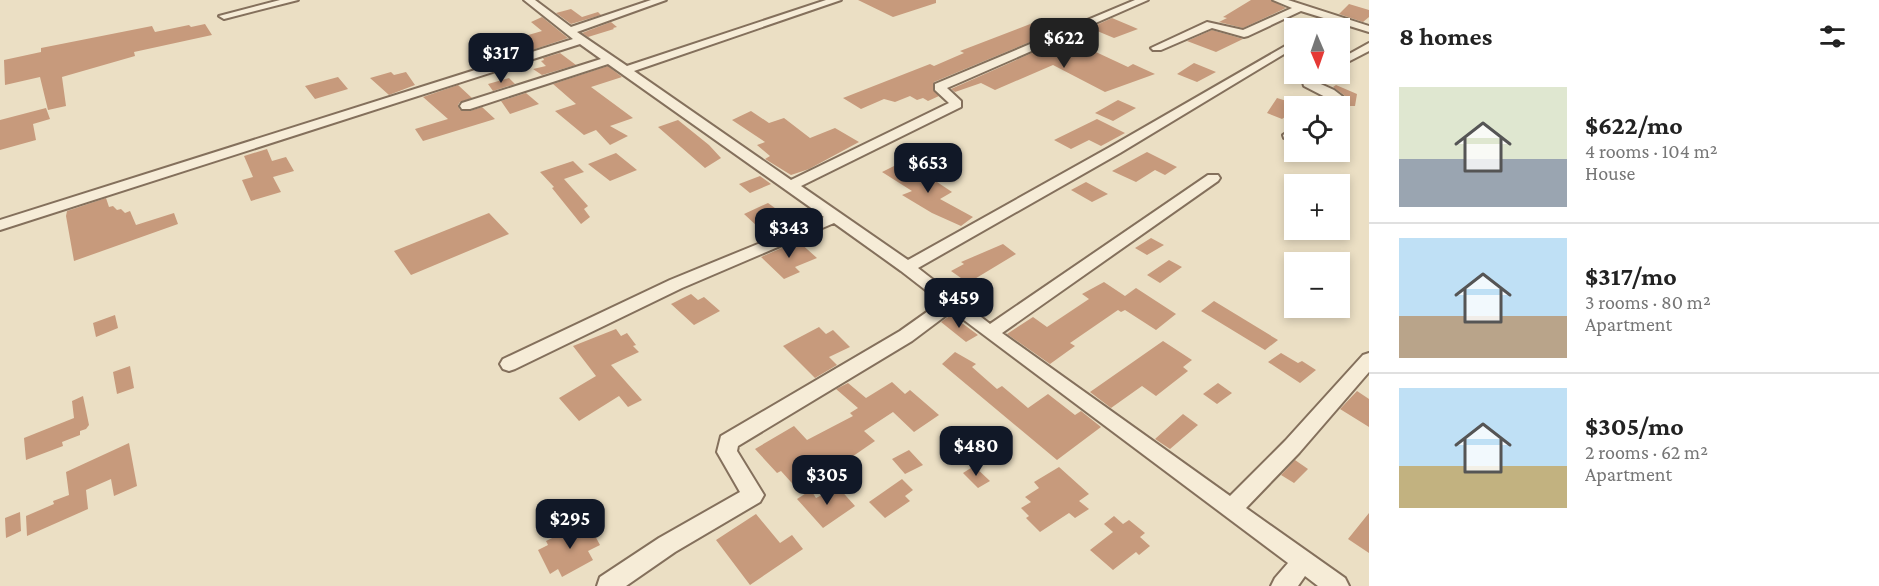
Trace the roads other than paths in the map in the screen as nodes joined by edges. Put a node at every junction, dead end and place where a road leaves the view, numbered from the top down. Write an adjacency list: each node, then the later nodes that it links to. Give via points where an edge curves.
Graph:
1 (293, 0): 8 (street)
2 (529, 0): 12 (street)
3 (661, 0): 12 (street)
4 (836, 0): 18 (street)
5 (1143, 0): 23 (street, via 939,87 957,104)
6 (1278, 0): 7 (street)
7 (1299, 8): 9 (street); 14 (street, via 1244,34 1211,24)
8 (224, 16)
9 (1334, 18)
10 (1350, 23): 11 (street)
11 (1369, 29)
12 (575, 35): 17 (street); 25 (street)
13 (1369, 46): 16 (street)
14 (1157, 48)
15 (1284, 50): 26 (street)
16 (1350, 57)
17 (610, 60): 18 (street); 21 (street)
18 (627, 70): 23 (street)
19 (1310, 84): 20 (street)
20 (1335, 96)
21 (466, 106)
22 (1213, 178): 28 (street)
23 (792, 185): 24 (street)
24 (834, 218): 26 (street); 30 (street, via 676,284)
25 (0, 225)
26 (907, 267): 27 (street)
27 (953, 302): 28 (street); 33 (street, via 906,336 728,442 727,452 753,495)
28 (990, 333): 31 (street)
29 (1369, 360): 31 (street)
30 (509, 364)
31 (1232, 508): 32 (street)
32 (1303, 562): 34 (street); 35 (street)
33 (608, 585)
34 (1283, 586)
35 (1337, 586)

